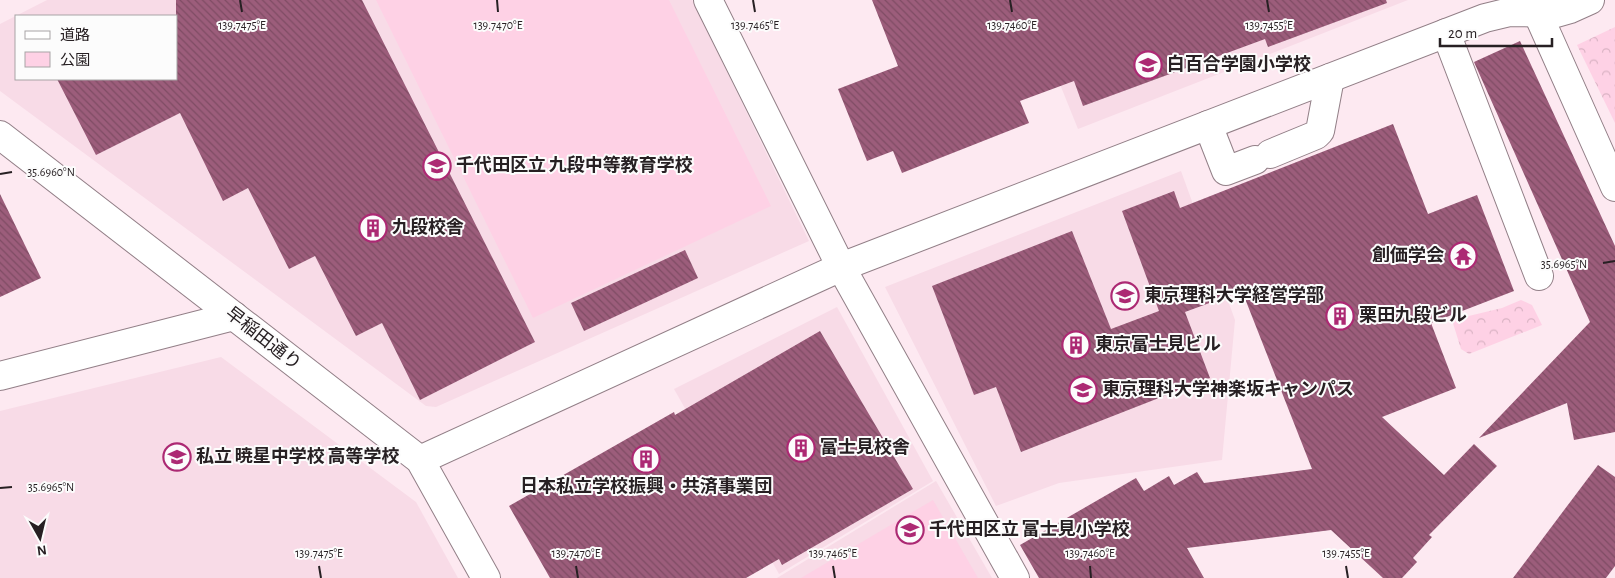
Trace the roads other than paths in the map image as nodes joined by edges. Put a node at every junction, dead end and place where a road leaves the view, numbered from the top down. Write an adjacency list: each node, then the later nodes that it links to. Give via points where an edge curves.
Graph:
1 (708, 0): 9 (street)
2 (1590, 0): 3 (street, via 1556,13)
3 (1537, 12): 4 (street, via 1510,12); 8 (street)
4 (1446, 33): 5 (street); 10 (street)
5 (1330, 78): 6 (street); 6 (street, via 1320,131 1263,157 1226,171)
6 (1208, 125): 9 (street)
7 (0, 135): 11 (street, 早稲田通り)
8 (1615, 187)
9 (841, 267): 13 (street); 15 (street)
10 (1539, 276)
11 (234, 316): 12 (street); 13 (street, 早稲田通り)
12 (0, 376)
13 (420, 460): 14 (street, 早稲田通り)
14 (486, 578)
15 (1015, 578)

